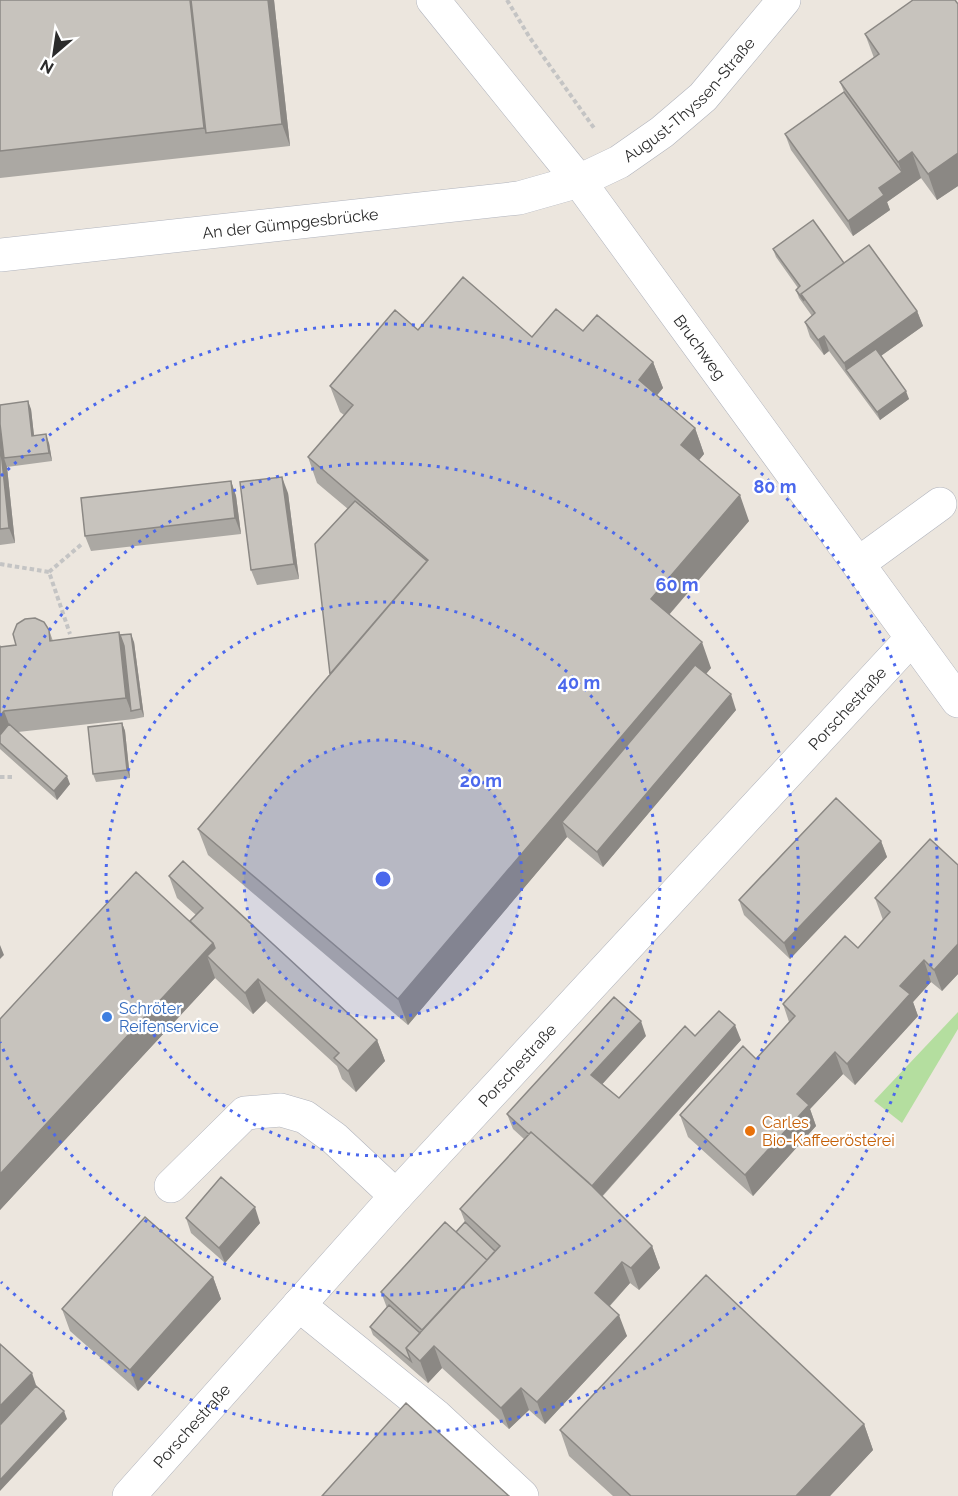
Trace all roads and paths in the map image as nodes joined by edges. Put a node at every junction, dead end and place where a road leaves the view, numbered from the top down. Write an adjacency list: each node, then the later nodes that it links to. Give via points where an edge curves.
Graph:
1 (433, 0): 5 (street, Bruchweg)
2 (507, 0): 4 (path, via 534,44)
3 (784, 0): 4 (street, August-Thyssen-Straße, via 703,97)
4 (620, 162): 5 (street, August-Thyssen-Straße)
5 (579, 180): 6 (street, An der Gümpgesbrücke, via 519,198); 9 (street, Bruchweg)
6 (0, 255)
7 (940, 504): 9 (street)
8 (83, 543): 11 (path)
9 (859, 563): 13 (street, Bruchweg)
10 (0, 564): 11 (path)
11 (49, 572): 12 (path)
12 (70, 634)
13 (912, 638): 14 (street, Bruchweg); 18 (street, Porschestraße)
14 (958, 701)
15 (0, 777): 16 (path)
16 (14, 777)
17 (171, 1186): 18 (street, via 244,1113 280,1110 305,1117 334,1138)
18 (396, 1196): 19 (street, Porschestraße)
19 (299, 1305): 20 (street, Porschestraße); 21 (street, via 436,1416)
20 (129, 1496)
21 (522, 1496)

